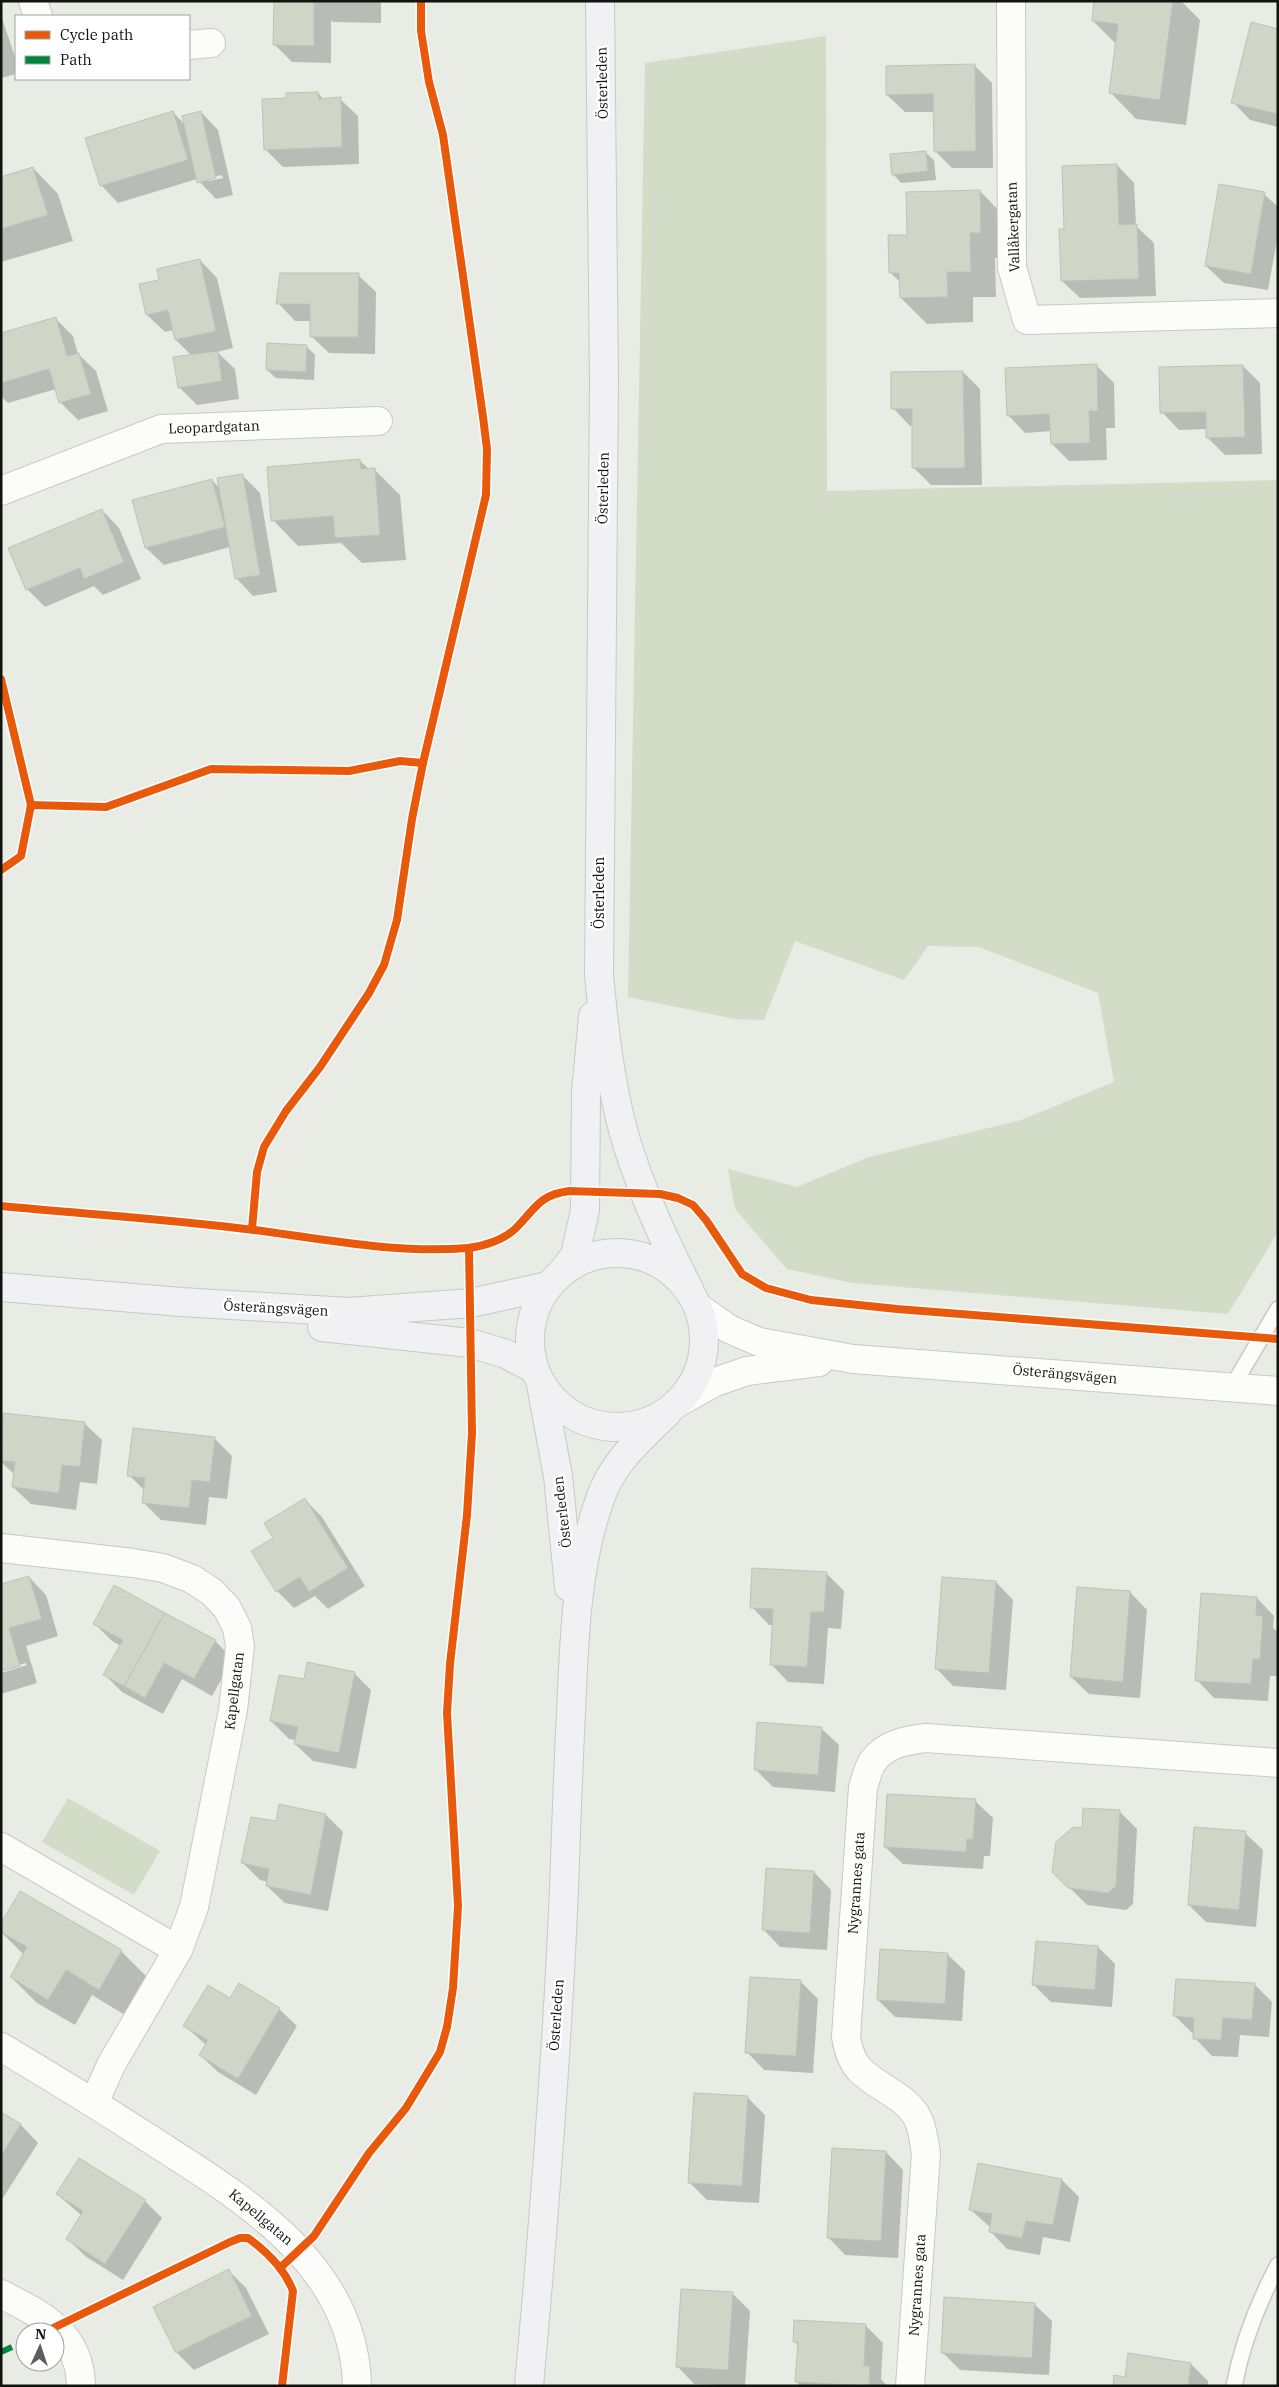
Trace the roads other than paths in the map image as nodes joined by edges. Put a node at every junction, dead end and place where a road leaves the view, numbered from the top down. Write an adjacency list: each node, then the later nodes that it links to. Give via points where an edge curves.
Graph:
1 (33, 1): 4 (street)
2 (600, 1): 8 (main road, Österleden, via 604,381)
3 (1010, 1): 5 (street, Vallåkergatan, via 1012,267 1027,320)
4 (38, 15)
5 (1278, 313)
6 (378, 421): 7 (street, Leopardgatan, via 161,429)
7 (1, 491)
8 (599, 975): 9 (main road, Österleden, via 586,1084 585,1210 574,1255); 11 (main road, Österleden, via 609,1059 624,1133 662,1237)
9 (555, 1279): 10 (main road, Österängsvägen, via 471,1303 349,1312); 11 (main road, via 590,1257 621,1253 637,1255 666,1267); 15 (main road, Österleden, via 536,1308 530,1332)
10 (1, 1287)
11 (694, 1299): 14 (street, Österängsvägen, via 728,1329 759,1342); 18 (main road, Österleden, via 705,1337 703,1358 696,1379)
12 (1, 1302): 15 (main road, Österängsvägen, via 336,1328 470,1343 506,1354)
13 (1278, 1309): 16 (lane)
14 (853, 1359): 16 (street, Österängsvägen); 18 (street, Österängsvägen, via 747,1371 715,1382)
15 (537, 1375): 18 (main road, Österleden, via 555,1402 565,1410 588,1423 604,1427 636,1426); 20 (main road, Österleden, via 558,1476)
16 (1232, 1387): 17 (street, Österängsvägen)
17 (1278, 1391)
18 (673, 1407): 20 (main road, Österleden, via 622,1457 601,1496 584,1563)
19 (1, 1548): 23 (street, Kapellgatan, via 163,1568 192,1579 212,1592 227,1608 237,1628 240,1646 233,1710 194,1908)
20 (574, 1644): 30 (main road, Österleden, via 555,2036)
21 (1278, 1763): 31 (street, Nygrannes gata, via 926,1738 906,1740 888,1748 873,1761 863,1787 846,2037 850,2055 859,2069 905,2102 918,2119 923,2135 926,2153)
22 (1, 1847): 23 (street)
23 (178, 1950): 25 (street, Kapellgatan, via 111,2065)
24 (1, 2047): 25 (street, Kapellgatan)
25 (94, 2103): 29 (street, Kapellgatan, via 238,2195 299,2250 326,2286 341,2314 352,2342)
26 (1278, 2265): 32 (lane, via 1263,2293 1238,2364)
27 (1, 2294): 28 (street, via 43,2316 69,2341 78,2362)
28 (82, 2386)
29 (357, 2386)
30 (529, 2386)
31 (910, 2386)
32 (1234, 2386)

